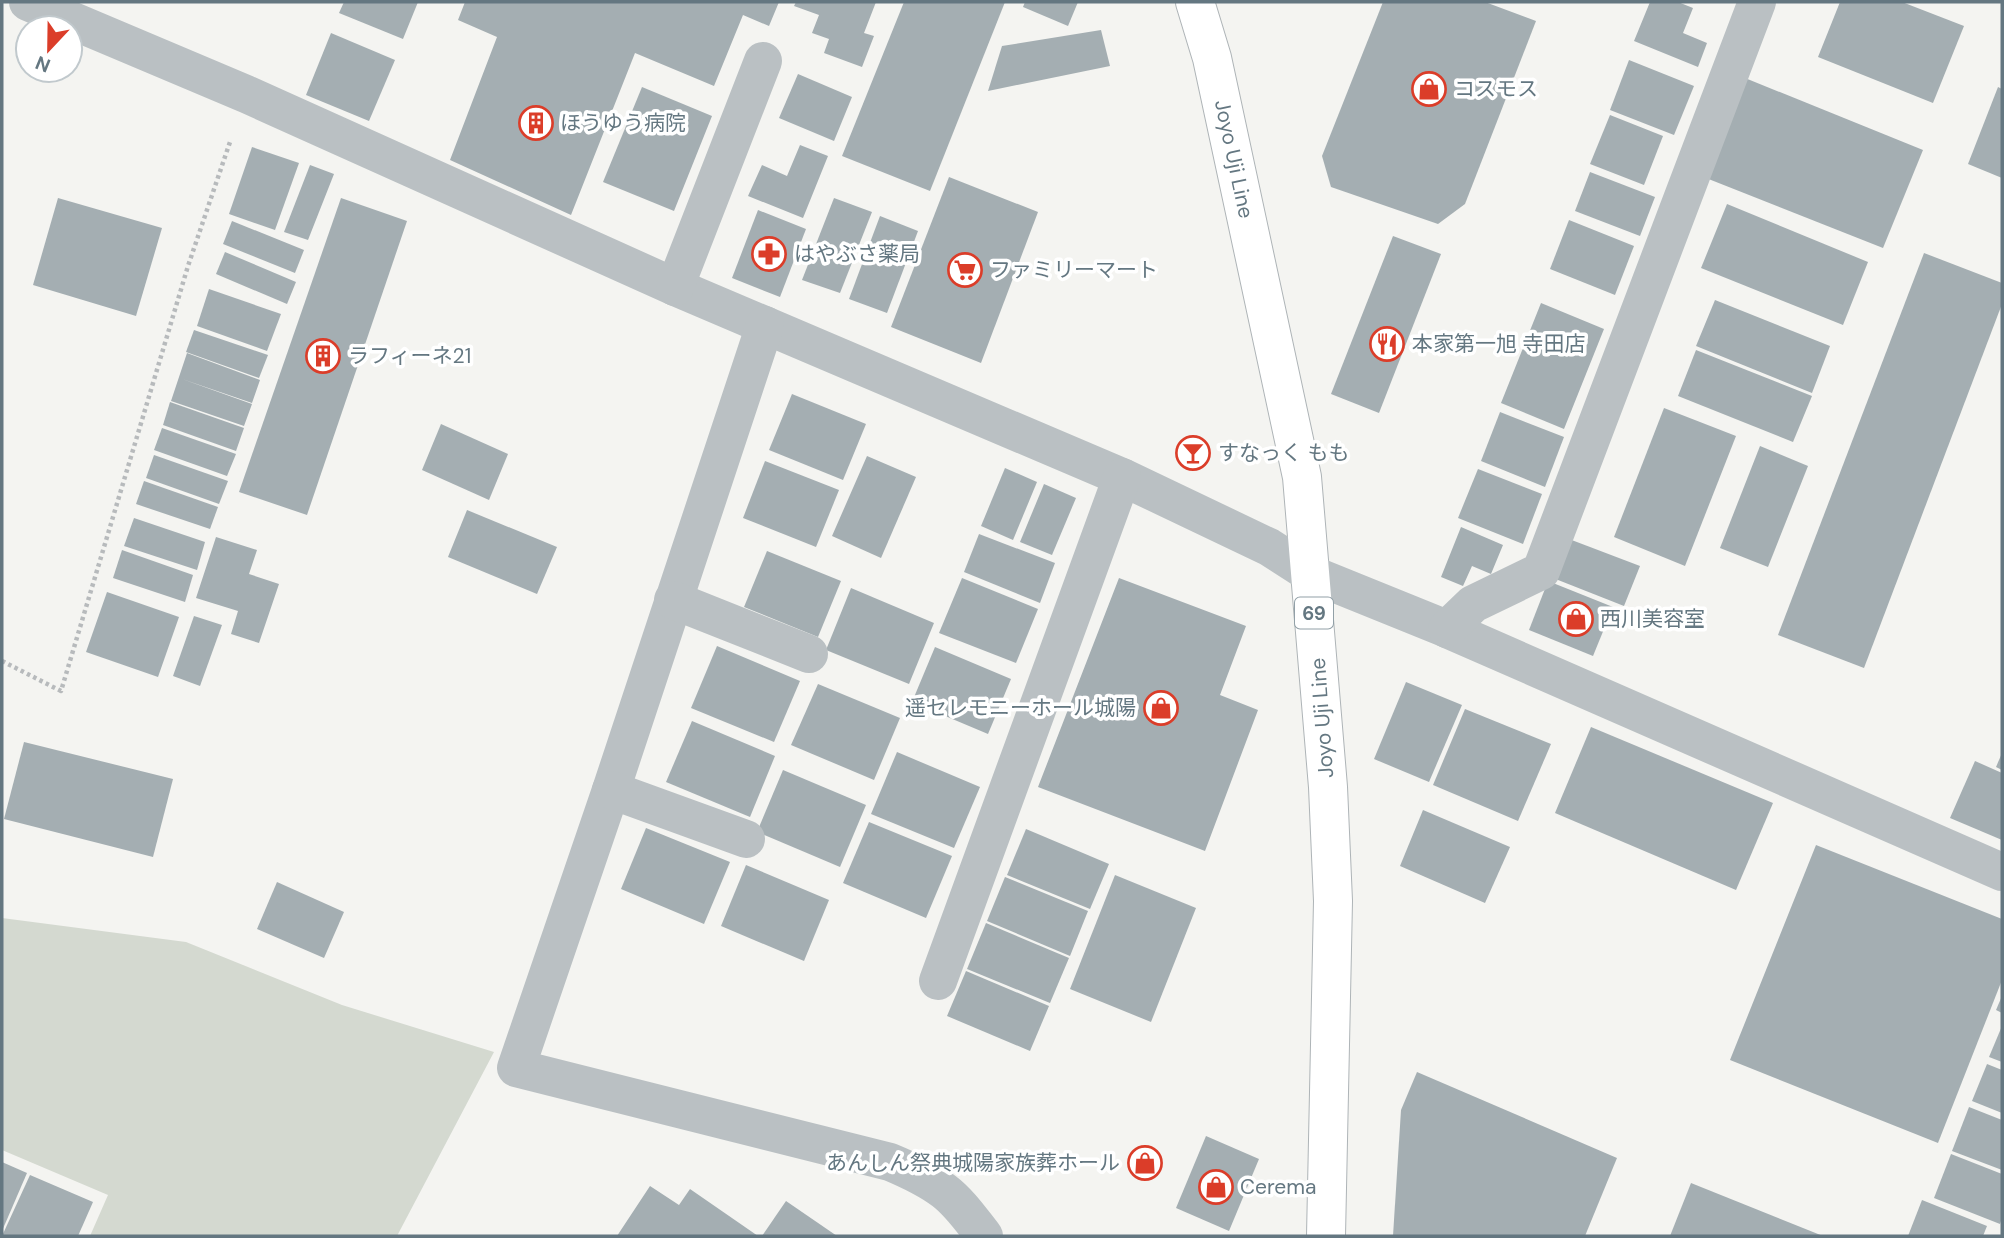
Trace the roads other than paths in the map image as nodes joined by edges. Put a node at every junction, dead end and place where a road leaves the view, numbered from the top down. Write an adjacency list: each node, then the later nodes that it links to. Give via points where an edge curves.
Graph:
1 (28, 2): 5 (street, via 246,93)
2 (1195, 2): 8 (main road, Joyo Uji Line / 69, via 1212,58 1302,477)
3 (1757, 2): 10 (street, via 1541,570 1473,604)
4 (763, 61): 5 (street)
5 (675, 287): 6 (street)
6 (765, 325): 7 (street); 9 (street)
7 (1122, 477): 8 (street, via 1269,547); 15 (street)
8 (1311, 574): 10 (street); 17 (main road, Joyo Uji Line / 69, via 1333,901)
9 (673, 600): 11 (street); 12 (street)
10 (1447, 629): 14 (street)
11 (809, 654)
12 (611, 789): 13 (street); 16 (street, via 516,1068 890,1162 946,1192)
13 (746, 839)
14 (2002, 872)
15 (938, 981)
16 (984, 1236)
17 (1326, 1236)

